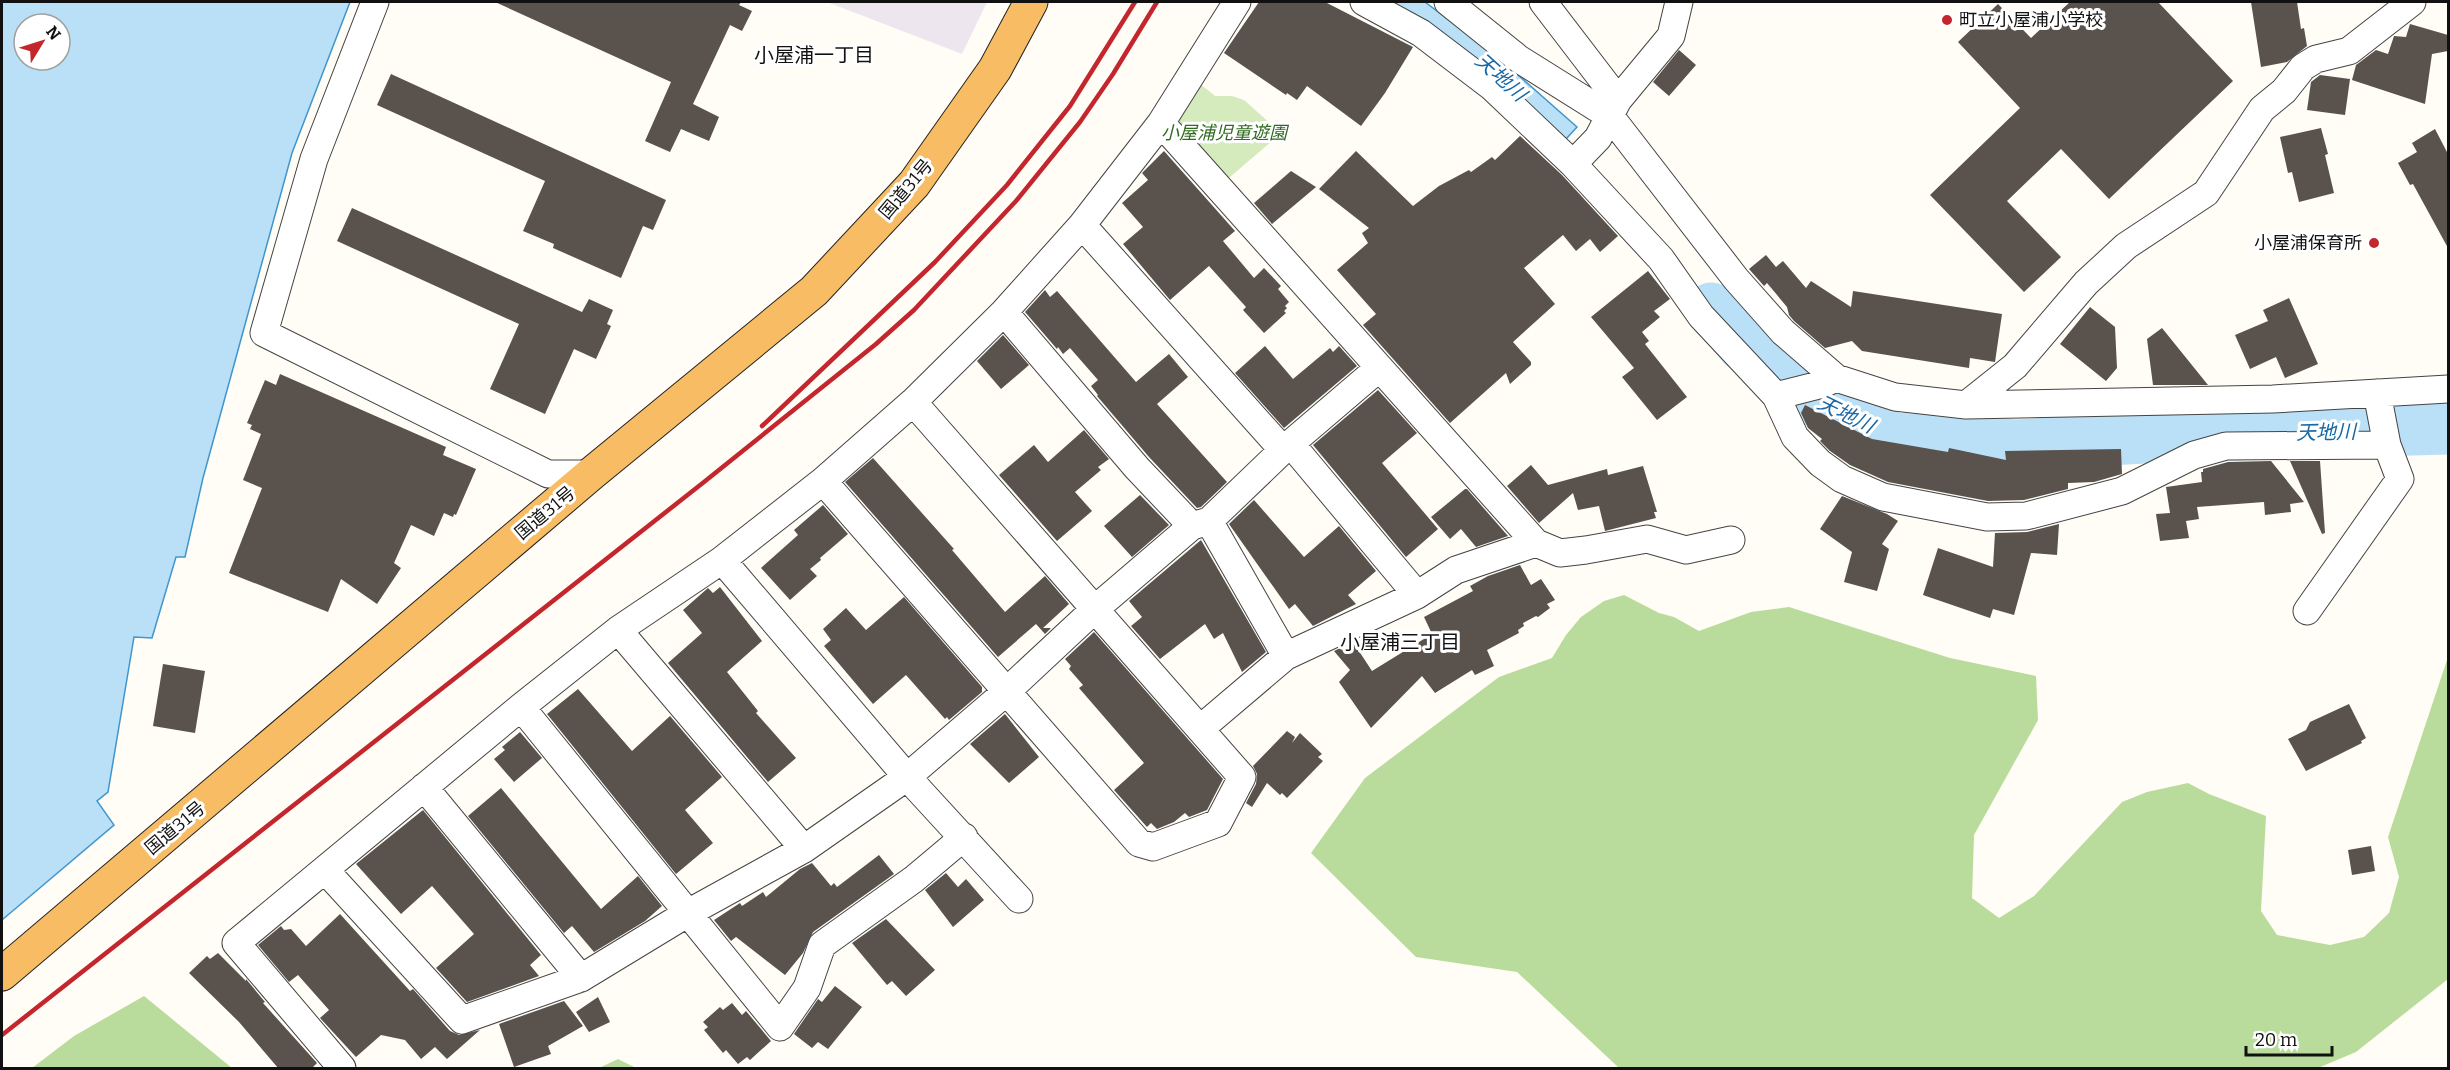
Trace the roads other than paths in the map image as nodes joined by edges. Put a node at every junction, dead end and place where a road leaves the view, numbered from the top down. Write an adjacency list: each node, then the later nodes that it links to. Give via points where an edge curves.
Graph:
1 (375, 2): 23 (street, via 314,159 264,333 548,474)
2 (1031, 2): 23 (highway, 国道31号, via 995,69 914,184 814,291)
3 (1237, 2): 10 (street)
4 (1364, 2): 11 (street, via 1421,33 1483,80)
5 (1448, 2): 9 (street, via 1519,59)
6 (1543, 2): 9 (street)
7 (1680, 2): 9 (street, via 1671,36)
8 (2412, 2): 20 (street, via 2349,51 2316,59 2303,68 2262,110 2206,193 2126,246 2086,283 2015,366)
9 (1609, 118): 11 (street); 15 (street, via 1736,279)
10 (1161, 123): 12 (street); 14 (street)
11 (1573, 164): 18 (street, via 1661,259 1701,316)
12 (1082, 225): 13 (street); 22 (street)
13 (1004, 312): 19 (street); 25 (street, via 1137,468)
14 (1379, 368): 22 (street); 27 (street)
15 (1829, 381): 18 (street); 20 (street, via 1895,397)
16 (2448, 389): 17 (street)
17 (2377, 393): 20 (street); 21 (street)
18 (1776, 396): 21 (street, via 1795,437 1842,479 1883,497 1987,517 2026,516 2097,499 2137,484 2194,454 2226,446)
19 (913, 402): 24 (street); 30 (street)
20 (1966, 405)
21 (2387, 445): 31 (street, via 2400,479)
22 (1287, 447): 25 (street); 29 (street)
23 (591, 474): 44 (highway, 国道31号)
24 (823, 482): 28 (street); 34 (street)
25 (1200, 523): 30 (street); 33 (street)
26 (1731, 540): 27 (street, via 1686,550 1647,539 1560,553)
27 (1536, 543): 29 (street, via 1456,570)
28 (722, 560): 32 (street); 37 (street)
29 (1417, 595): 33 (street)
30 (1095, 609): 34 (street); 36 (street)
31 (2307, 611)
32 (618, 630): 35 (street); 40 (street)
33 (1286, 656): 36 (street)
34 (1006, 692): 36 (street, via 1139,843 1153,847 1218,823 1242,777); 37 (street)
35 (520, 707): 38 (street); 43 (street)
36 (1200, 729)
37 (907, 777): 39 (street); 40 (street)
38 (424, 787): 41 (street); 45 (street)
39 (964, 837): 42 (street); 43 (street, via 914,879 822,945 807,988 780,1027)
40 (804, 849): 43 (street)
41 (326, 870): 45 (street, via 462,1020); 46 (street, via 236,943)
42 (1019, 899)
43 (687, 913): 45 (street)
44 (2, 974)
45 (581, 978)
46 (342, 1068)

